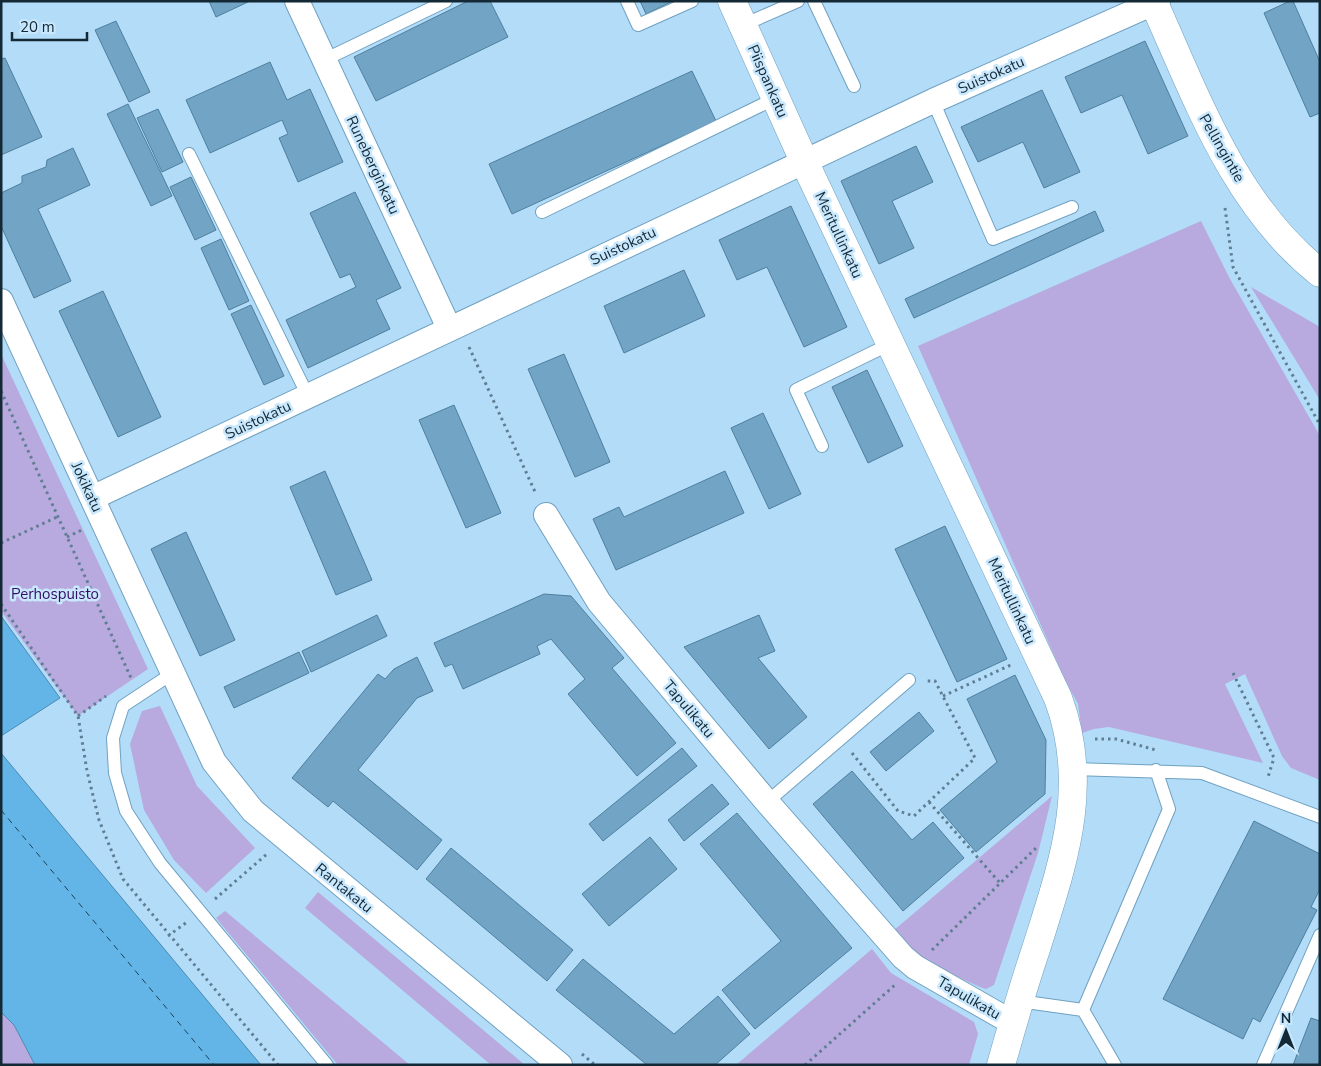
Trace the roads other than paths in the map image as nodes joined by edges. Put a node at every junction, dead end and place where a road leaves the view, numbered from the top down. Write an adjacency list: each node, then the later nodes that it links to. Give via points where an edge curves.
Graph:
1 (297, 1): 9 (street, Runeberginkatu)
2 (446, 1): 9 (lane)
3 (627, 1): 4 (lane, via 638,25)
4 (692, 1)
5 (798, 1): 8 (lane)
6 (814, 1): 10 (lane)
7 (1155, 2): 12 (street, Suistokatu); 17 (street, Pellingintie, via 1207,124 1237,176 1275,231)
8 (738, 13): 11 (street, Piispankatu)
9 (324, 60): 19 (street, Runeberginkatu)
10 (854, 86)
11 (776, 98): 14 (street, Piispankatu); 16 (lane)
12 (933, 101): 14 (street, Suistokatu); 15 (lane, via 993,238)
13 (189, 154): 21 (lane)
14 (804, 161): 19 (street, Suistokatu); 20 (street, Meritullinkatu)
15 (1072, 207)
16 (542, 212)
17 (1320, 273)
18 (1, 301): 23 (street, Jokikatu)
19 (449, 328): 21 (street, Suistokatu)
20 (890, 344): 22 (lane, via 796,390); 27 (street, Meritullinkatu, via 1058,698 1067,723)
21 (308, 396): 23 (street, Suistokatu)
22 (822, 446)
23 (92, 498): 25 (street, Jokikatu)
24 (546, 515): 29 (street, Tapulikatu, via 598,602)
25 (173, 673): 34 (lane, via 123,706 113,738 115,773 126,811 160,863); 35 (street, Rantakatu, via 214,762 253,812)
26 (909, 680): 29 (lane)
27 (1072, 758): 28 (lane); 33 (street, Meritullinkatu, via 1072,809 1064,861)
28 (1156, 770): 30 (lane, via 1202,773); 32 (lane, via 1170,808)
29 (767, 802): 33 (street, Tapulikatu, via 903,957 915,967)
30 (1320, 817)
31 (1320, 935): 38 (lane)
32 (1083, 1010): 33 (lane); 37 (lane)
33 (1016, 1012): 36 (street, Meritullinkatu)
34 (327, 1065)
35 (560, 1065)
36 (1001, 1065)
37 (1115, 1065)
38 (1263, 1065)

